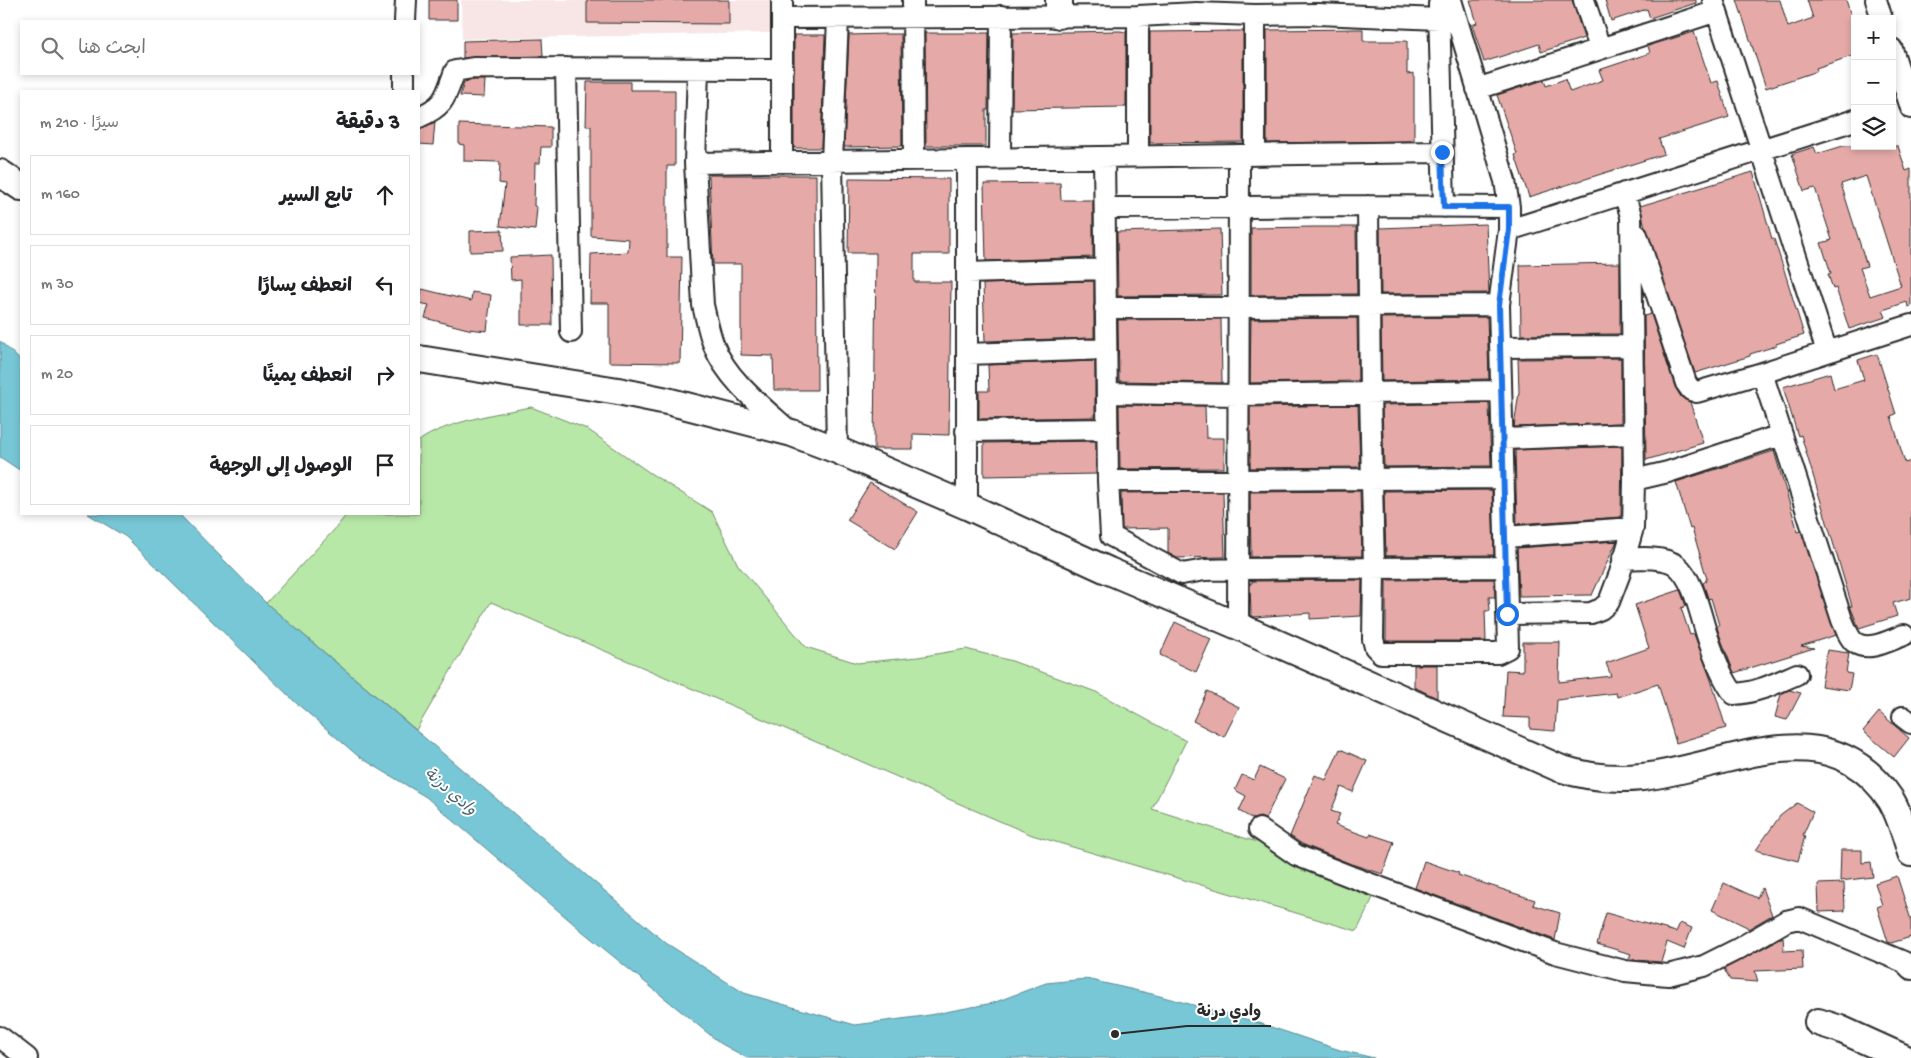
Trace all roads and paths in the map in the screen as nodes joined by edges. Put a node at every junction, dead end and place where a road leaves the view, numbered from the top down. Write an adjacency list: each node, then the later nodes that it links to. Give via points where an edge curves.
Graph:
1 (406, 0): 17 (street)
2 (1451, 0): 24 (street)
3 (1584, 0): 18 (street)
4 (1876, 0): 13 (street)
5 (1715, 5): 18 (street); 29 (street)
6 (1196, 7): 12 (street); 15 (street)
7 (1318, 7): 11 (street); 12 (street)
8 (913, 8): 14 (street); 16 (street); 36 (street)
9 (1059, 8): 14 (street); 15 (street)
10 (782, 9): 16 (street); 22 (street)
11 (1439, 9): 30 (street)
12 (1255, 15): 31 (street)
13 (1881, 15)
14 (1001, 16): 34 (street)
15 (1138, 16): 32 (street)
16 (838, 18): 37 (street)
17 (405, 20)
18 (1600, 48): 24 (street)
19 (1895, 60): 26 (street)
20 (566, 68): 21 (street); 27 (street, via 473,68 455,71 443,103); 57 (street)
21 (698, 69): 22 (street); 39 (street)
22 (783, 69): 38 (street)
23 (404, 75): 25 (street)
24 (1477, 89): 46 (street, via 1506,181)
25 (404, 90)
26 (1906, 105)
27 (420, 117)
28 (1851, 121): 29 (street)
29 (1761, 149): 42 (street); 61 (street)
30 (1442, 152): 31 (street); 45 (street)
31 (1247, 155): 32 (street); 44 (street)
32 (1138, 156): 33 (street)
33 (1104, 157): 34 (street); 47 (street)
34 (1000, 158): 35 (street)
35 (967, 159): 36 (street); 51 (street)
36 (914, 160): 37 (street)
37 (832, 161): 38 (street); 75 (street)
38 (782, 162): 39 (street)
39 (695, 163): 71 (street, via 703,305 714,347 727,370)
40 (0, 174): 41 (street)
41 (20, 186)
42 (1624, 193): 48 (street); 49 (street)
43 (1368, 206): 44 (street); 45 (street); 53 (street)
44 (1239, 207): 47 (street); 55 (street)
45 (1444, 207): 46 (street)
46 (1509, 207): 49 (street)
47 (1105, 208): 50 (street)
48 (1631, 216): 58 (street); 64 (street, via 1691,390 1698,392)
49 (1509, 230): 52 (street)
50 (1105, 269): 51 (street); 54 (street)
51 (967, 273): 62 (street)
52 (1499, 305): 53 (street); 59 (street)
53 (1369, 307): 55 (street); 67 (street)
54 (1105, 308): 55 (street); 60 (street)
55 (1239, 308): 68 (street)
56 (1911, 325): 61 (street)
57 (571, 332)
58 (1632, 346): 59 (street); 72 (street)
59 (1500, 347): 65 (street)
60 (1106, 349): 62 (street); 66 (street)
61 (1827, 352): 64 (street)
62 (967, 354): 70 (street)
63 (420, 358): 71 (street, via 618,391)
64 (1762, 373): 73 (street)
65 (1502, 391): 67 (street); 74 (street)
66 (1107, 393): 68 (street); 69 (street)
67 (1370, 393): 68 (street); 76 (street)
68 (1238, 395): 78 (street)
69 (1107, 429): 70 (street); 80 (street)
70 (966, 431): 81 (street)
71 (792, 433): 75 (street)
72 (1633, 434): 74 (street); 79 (street)
73 (1781, 435): 79 (street); 90 (street, via 1842,620 1853,641 1864,647)
74 (1503, 439): 77 (street)
75 (837, 450): 81 (street)
76 (1372, 478): 77 (street); 78 (street); 86 (street)
77 (1503, 478): 83 (street)
78 (1238, 480): 80 (street); 87 (street)
79 (1634, 480): 82 (street)
80 (1108, 481): 87 (street, via 1111,536 1182,574)
81 (967, 506): 89 (street)
82 (1633, 528): 83 (street); 84 (street)
83 (1505, 537): 85 (street)
84 (1623, 559): 88 (street, via 1609,602 1601,609 1591,613); 91 (street, via 1653,558 1675,564 1688,579 1726,683 1734,694 1763,689)
85 (1506, 567): 86 (street); 88 (street)
86 (1374, 568): 87 (street); 88 (street, via 1373,639 1381,652 1498,653 1508,648)
87 (1237, 569): 89 (street)
88 (1507, 614)
89 (1238, 626): 93 (street, via 1577,774 1642,777 1781,748 1807,748 1832,753 1855,765 1892,801)
90 (1904, 635)
91 (1797, 674)
92 (1259, 829): 94 (street, via 1296,855 1352,877 1555,954 1625,971 1668,976 1704,966 1786,921 1799,918 1904,962)
93 (1911, 853)
94 (1911, 969)
95 (1818, 1022): 98 (street)
96 (0, 1037): 97 (street)
97 (27, 1058)
98 (1904, 1058)

